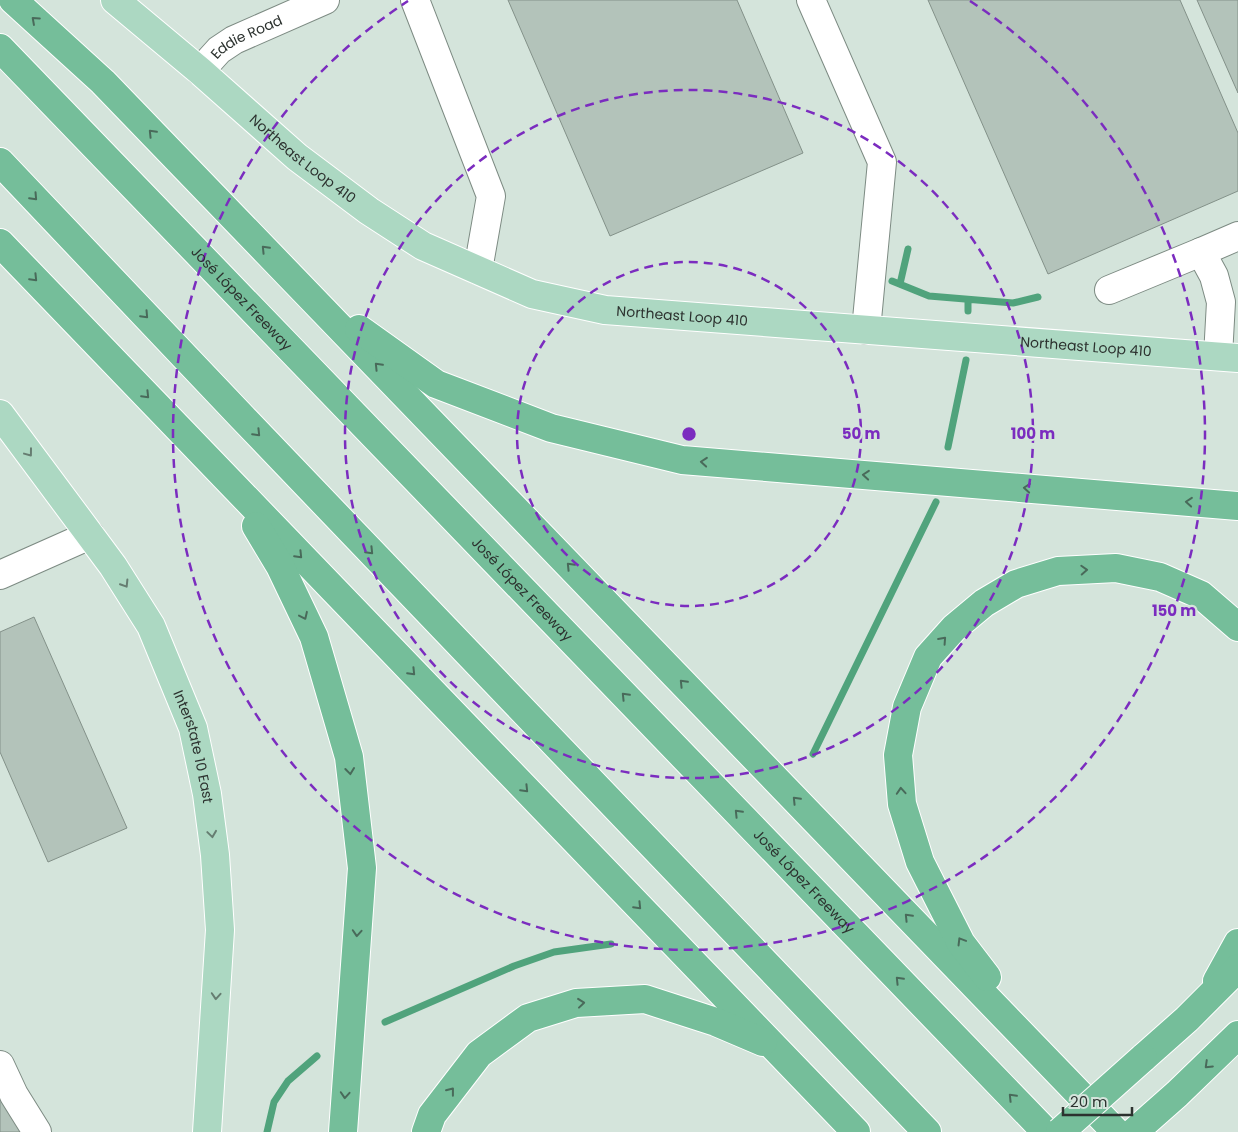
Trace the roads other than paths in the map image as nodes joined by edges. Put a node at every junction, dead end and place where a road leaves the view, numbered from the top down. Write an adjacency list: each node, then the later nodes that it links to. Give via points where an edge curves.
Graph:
1 (12, 0): 13 (highway, one-way to 1, via 103,82)
2 (115, 0): 7 (main road, Northeast Loop 410)
3 (325, 0): 7 (street, Eddie Road, via 234,40)
4 (415, 0): 12 (street, via 491,196)
5 (811, 0): 15 (street, via 882,162)
6 (0, 48): 36 (highway, José López Freeway, one-way to 6)
7 (200, 70): 12 (main road, Northeast Loop 410, via 297,157 369,211 423,246)
8 (0, 162): 35 (highway, one-way to 35)
9 (1238, 236): 11 (street)
10 (0, 243): 18 (highway, one-way to 18)
11 (1201, 252): 14 (street); 16 (street, via 1214,276 1221,302)
12 (478, 270): 15 (main road, Northeast Loop 410, via 532,294 605,310)
13 (304, 290): 19 (highway, one-way to 13, via 682,460 551,428 436,384); 29 (highway, one-way to 13)
14 (1109, 290)
15 (866, 330): 16 (main road, Northeast Loop 410)
16 (1228, 357)
17 (0, 414): 20 (main road, Interstate 10 East, one-way to 20)
18 (229, 482): 27 (highway, one-way to 27); 32 (highway, one-way to 32, via 280,566 314,637 349,757 362,868)
19 (1238, 506)
20 (90, 535): 21 (street); 31 (main road, Interstate 10 East, one-way to 31, via 151,626 193,728 207,794 220,930)
21 (0, 575)
22 (1238, 628): 29 (highway, one-way to 22, via 961,943 920,862 904,812 898,755 907,707 928,657 954,628 984,604 1016,584 1058,571 1116,568 1160,578 1201,595)
23 (1238, 943): 25 (highway, via 1221,976)
24 (1238, 968): 25 (highway)
25 (1187, 1019): 37 (highway, bridge)
26 (1238, 1035): 39 (highway, one-way to 39)
27 (773, 1046): 33 (highway, one-way to 27, via 432,1115 479,1054 528,1018 576,1002 644,999 716,1022); 34 (highway)
28 (0, 1065): 30 (street)
29 (1052, 1065): 38 (highway)
30 (37, 1132)
31 (207, 1132)
32 (343, 1132)
33 (426, 1132)
34 (856, 1132)
35 (927, 1132)
36 (1046, 1132)
37 (1060, 1132)
38 (1116, 1132)
39 (1134, 1132)

